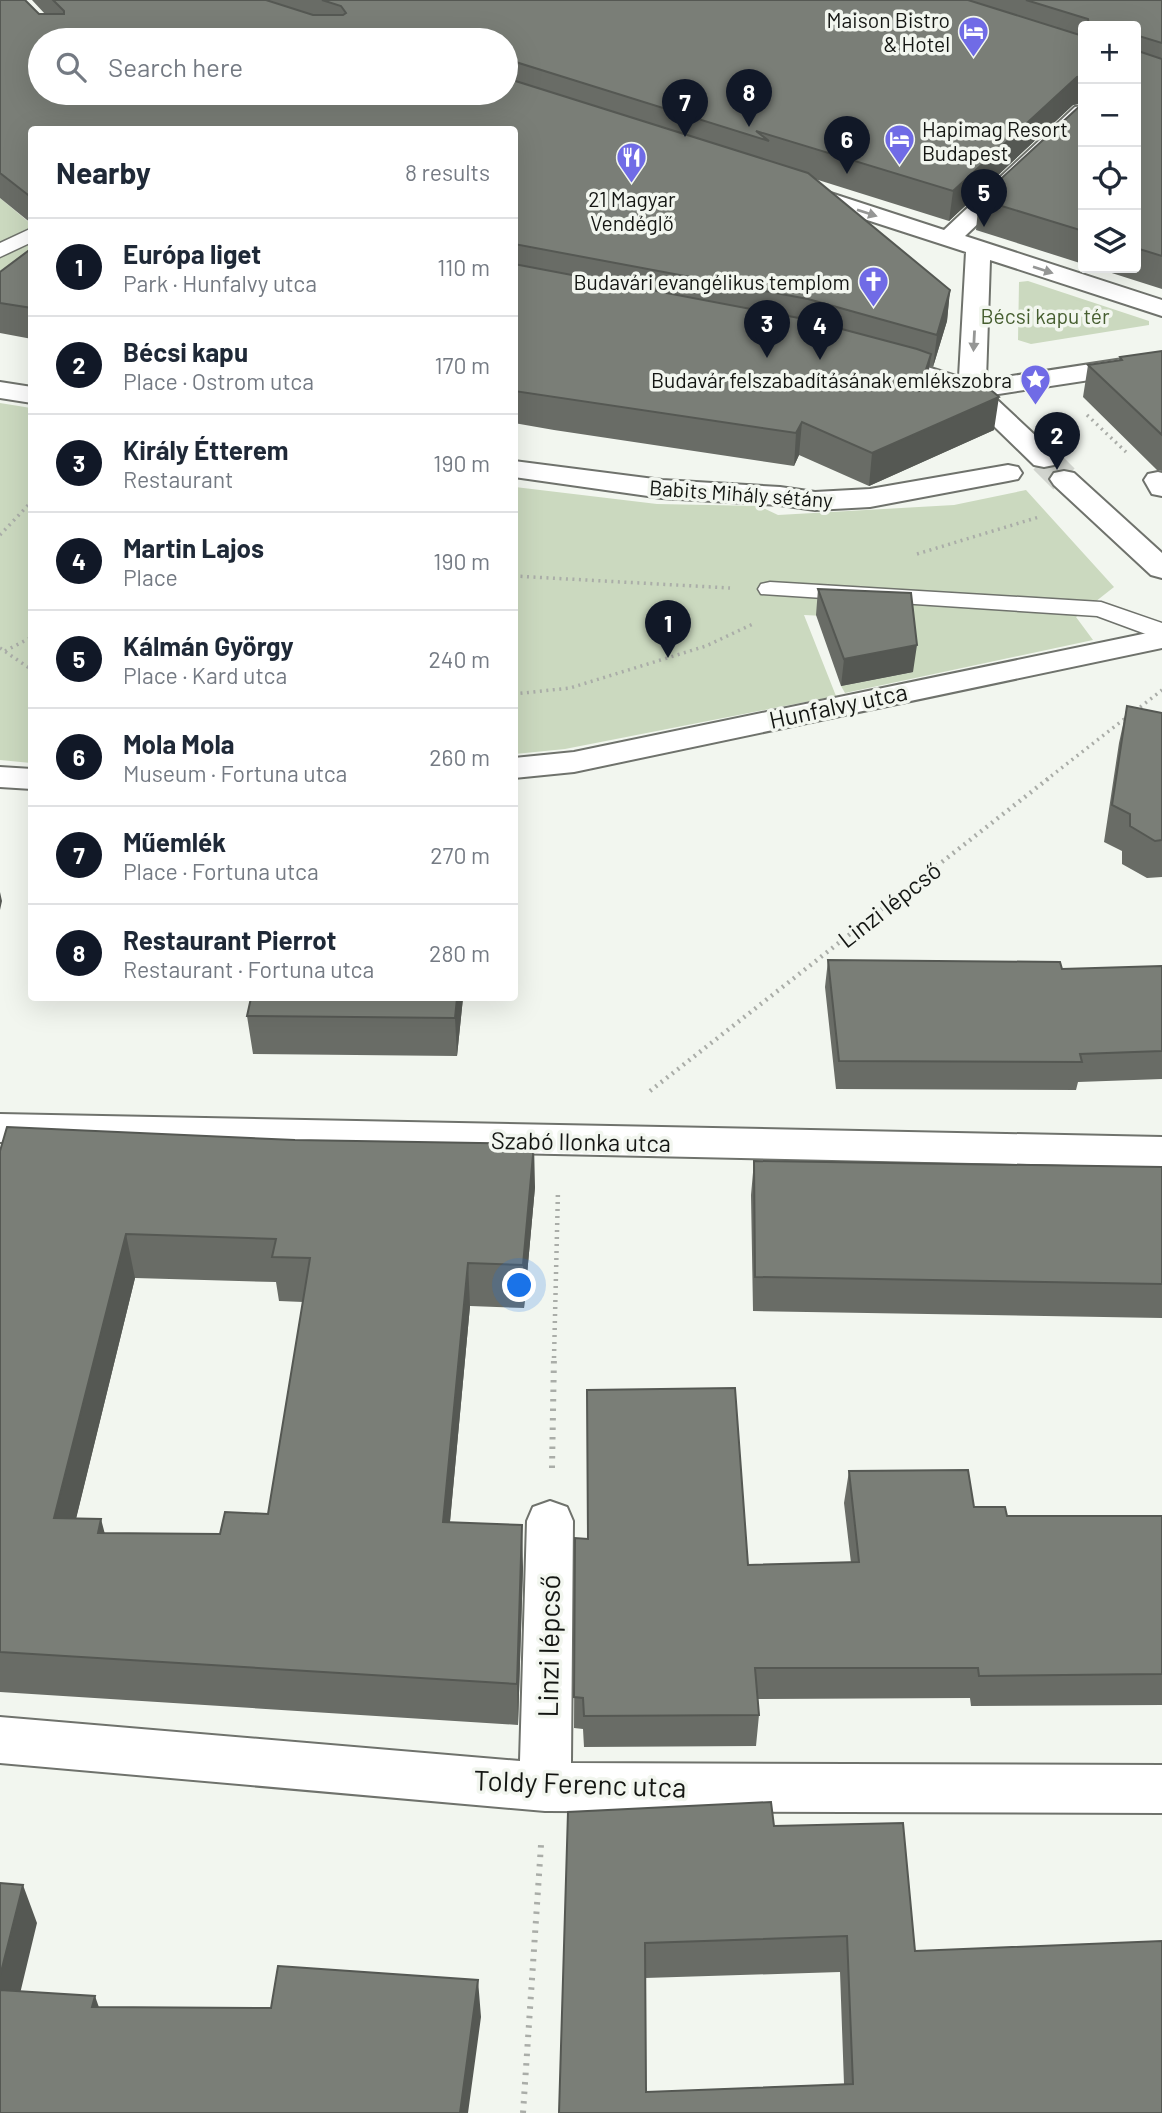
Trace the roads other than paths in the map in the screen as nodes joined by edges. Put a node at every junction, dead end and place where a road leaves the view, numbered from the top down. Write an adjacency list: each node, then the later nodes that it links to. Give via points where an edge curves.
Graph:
1 (1078, 117): 4 (street)
2 (785, 186): 4 (street, one-way to 4)
3 (28, 236): 6 (lane)
4 (948, 239): 5 (street)
5 (978, 249): 7 (street, one-way to 7); 11 (street, one-way to 11)
6 (0, 251)
7 (1162, 308)
8 (858, 354): 11 (street)
9 (1162, 361): 11 (street)
10 (0, 390): 12 (street)
11 (972, 390): 15 (street)
12 (28, 394)
13 (518, 470): 14 (street, Babits Mihály sétány, via 662,489 815,500 870,498)
14 (1008, 473)
15 (1162, 569)
16 (770, 589): 17 (lane, via 1101,609)
17 (1162, 632)
18 (1162, 639): 19 (street, Hunfalvy utca, via 574,762)
19 (518, 768)
20 (0, 777): 21 (street)
21 (28, 779)
22 (0, 1128): 23 (street, Szabó Ilonka utca)
23 (1162, 1152)
24 (550, 1521): 26 (street, Linzi lépcső)
25 (0, 1740): 26 (street, Toldy Ferenc utca)
26 (545, 1787): 27 (street, Toldy Ferenc utca)
27 (1162, 1788)

